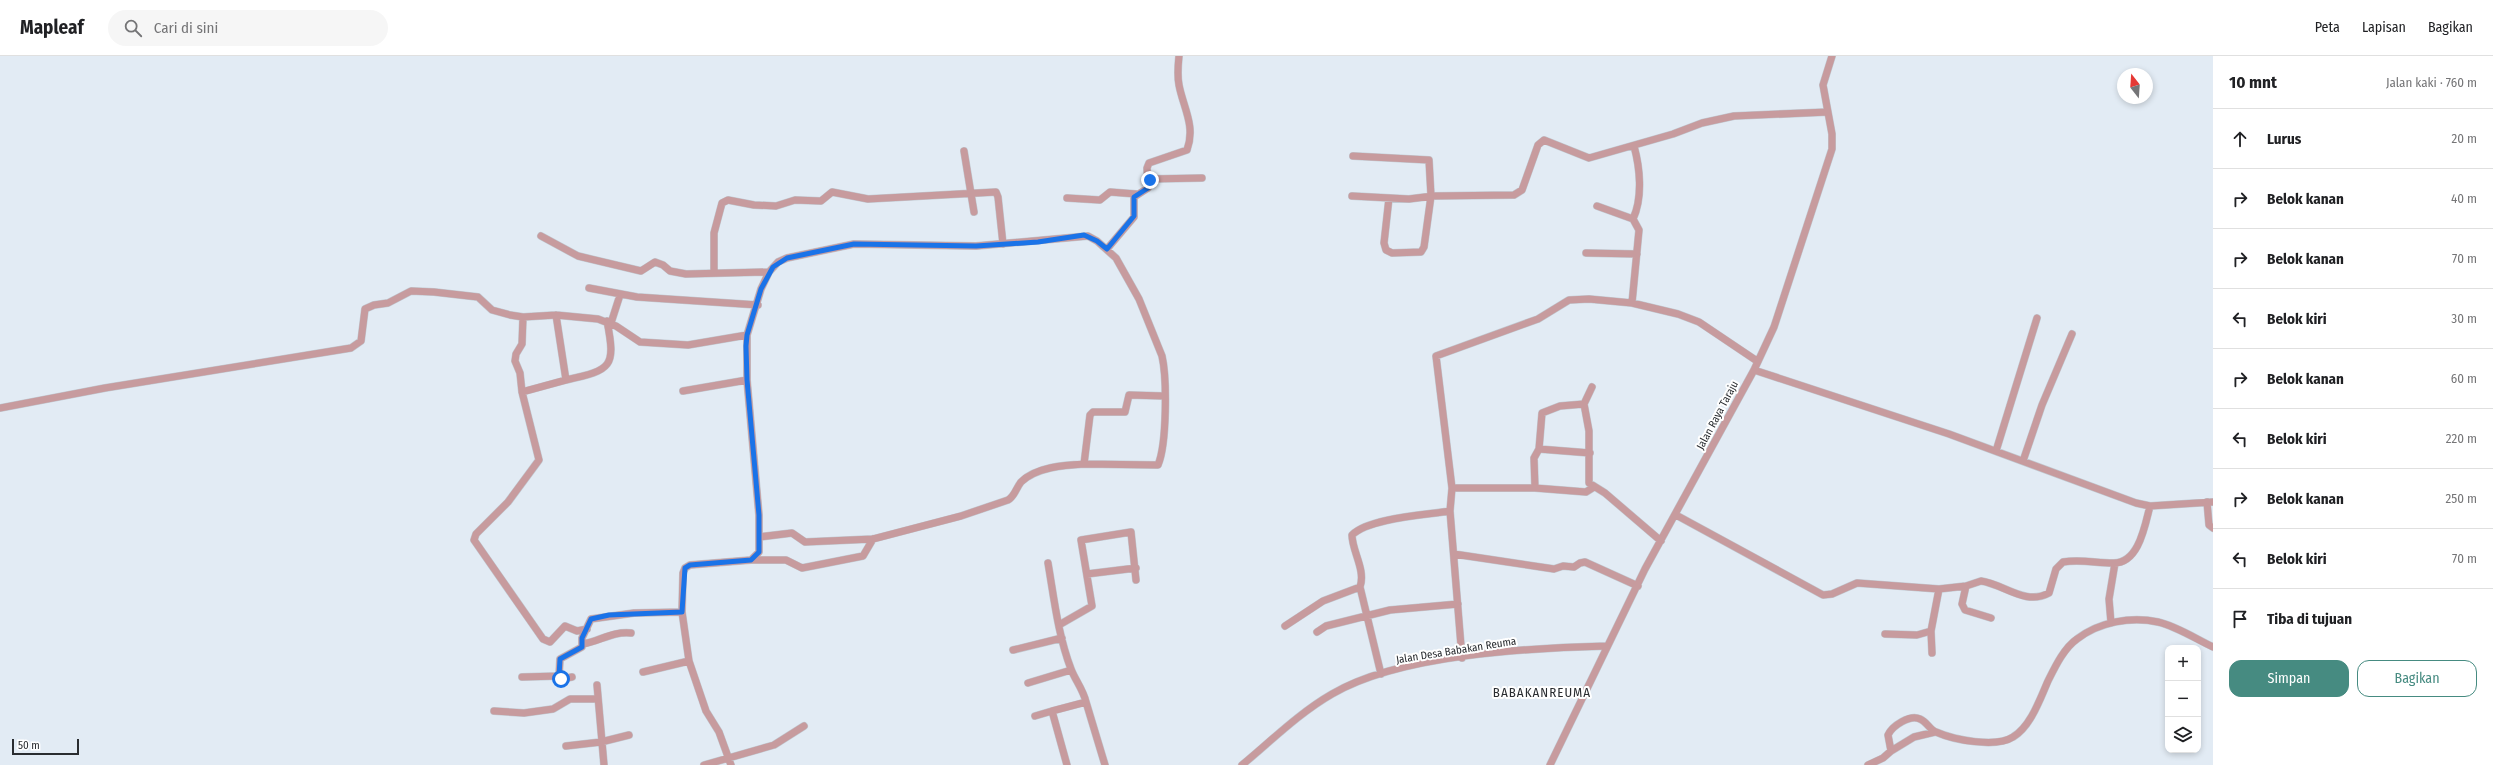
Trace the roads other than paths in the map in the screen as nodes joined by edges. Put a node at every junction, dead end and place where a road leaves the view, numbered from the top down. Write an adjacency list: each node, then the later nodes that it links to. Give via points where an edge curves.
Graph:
1 (1179, 56): 8 (street, via 1177,76 1188,112 1189,144 1182,153 1151,162 1147,168)
2 (1832, 56): 3 (street, Jalan Raya Taraju, via 1823,85)
3 (1828, 112): 4 (street, via 1734,116 1702,123); 35 (street, Jalan Raya Taraju, via 1832,149 1776,321)
4 (1634, 146): 12 (street, via 1589,158 1544,140 1538,145 1519,193); 17 (street, via 1639,168 1639,202)
5 (964, 150): 9 (street)
6 (1353, 156): 12 (street, via 1427,159 1430,162)
7 (1202, 178): 8 (street)
8 (1150, 180): 10 (street, via 1148,188)
9 (972, 192): 16 (street); 19 (street, via 997,194); 24 (street, via 868,199 832,192 821,202 795,200 776,206 724,201 714,233)
10 (1136, 194): 13 (street, via 1110,192 1100,200); 20 (street, via 1134,216)
11 (1352, 196): 14 (street)
12 (1431, 196): 14 (street); 14 (street, via 1424,247 1417,253 1392,253 1384,247)
13 (1068, 198)
14 (1389, 198)
15 (1597, 206): 17 (street)
16 (974, 212)
17 (1633, 219): 22 (street, via 1639,230)
18 (541, 236): 24 (street, via 578,256 598,262 641,271 655,262 670,271)
19 (1003, 244): 20 (street, via 1084,235); 23 (street, via 854,244 787,258 778,262)
20 (1107, 249): 42 (street, via 1116,258 1139,299 1162,356 1165,370)
21 (1586, 253): 22 (street)
22 (1636, 254): 27 (street)
23 (769, 272): 24 (street); 28 (street, via 761,289)
24 (714, 273)
25 (589, 288): 26 (street)
26 (620, 295): 28 (street); 32 (street)
27 (1632, 303): 35 (street, via 1699,322); 51 (street, via 1570,300 1538,319 1436,356)
28 (758, 305): 34 (street)
29 (556, 315): 30 (street); 32 (street); 37 (street)
30 (523, 317): 41 (street, via 522,344 515,361 520,373); 44 (street, via 492,310 478,297 416,290 388,303 365,309 361,341 350,348)
31 (2038, 318): 46 (street)
32 (609, 322): 34 (street, via 636,340 661,345 688,345); 37 (street, via 612,350 606,367 596,373)
33 (2072, 334): 48 (street, via 2042,405)
34 (747, 335): 38 (street)
35 (1758, 361): 36 (street, Jalan Raya Taraju)
36 (1754, 370): 46 (street, via 1865,405); 56 (street, Jalan Raya Taraju)
37 (566, 380): 41 (street)
38 (747, 380): 40 (street); 58 (street)
39 (1592, 387): 43 (street)
40 (682, 391)
41 (522, 392): 79 (street, via 539,458 538,464 508,502 476,534 474,540 543,639 550,642 565,626 577,631)
42 (1164, 396): 49 (street, via 1129,395 1125,412 1093,412 1090,415); 49 (street, via 1164,423 1158,465)
43 (1584, 404): 45 (street, via 1560,406 1542,413); 47 (street)
44 (0, 408)
45 (1539, 449): 47 (street); 52 (street, via 1534,458)
46 (1996, 452): 48 (street)
47 (1590, 454): 50 (street, via 1588,478)
48 (2023, 461): 54 (street)
49 (1084, 464): 59 (street, via 1041,471 1021,483 1013,497 1008,500 961,516)
50 (1594, 487): 52 (street, via 1586,492); 60 (street, via 1605,493)
51 (1452, 488): 52 (street); 55 (street)
52 (1535, 488)
53 (2210, 502): 54 (street); 57 (street, via 2209,525)
54 (2150, 506): 64 (street, via 2137,546 2129,559)
55 (1450, 511): 61 (street); 70 (street, via 1375,524 1356,531 1352,535 1352,540 1359,561)
56 (1676, 516): 60 (street, Jalan Raya Taraju); 71 (street, via 1823,595 1863,582)
57 (2213, 528)
58 (759, 537): 59 (street, via 792,533 805,542); 62 (street, via 759,552)
59 (873, 539): 62 (street, via 863,556 838,562 802,568 786,560)
60 (1661, 541): 68 (street, Jalan Raya Taraju)
61 (1454, 554): 68 (street, via 1554,569 1563,566 1574,567 1585,562); 72 (street)
62 (751, 560): 73 (street, via 690,565 685,568)
63 (1048, 563): 77 (street)
64 (2114, 563): 69 (street, via 2063,562 2056,569 2049,593 2042,597 2020,595 1981,581); 76 (street, via 2109,599)
65 (1136, 568): 66 (street); 66 (street, via 1131,532 1081,540); 67 (street)
66 (1087, 574): 77 (street, via 1092,606)
67 (1136, 580)
68 (1638, 586): 86 (street, Jalan Raya Taraju)
69 (1966, 586): 71 (street); 75 (street, via 1962,604 1965,610)
70 (1360, 587): 74 (street); 78 (street, via 1323,601)
71 (1939, 589): 80 (street)
72 (1458, 604): 74 (street, via 1407,607); 90 (street)
73 (682, 612): 79 (street, via 644,612 597,617 588,622); 91 (street)
74 (1368, 615): 81 (street, via 1326,626); 94 (street)
75 (1991, 618)
76 (2111, 623): 87 (street, via 2138,620 2159,622); 106 (street, via 2076,639 2063,655 2029,720 2014,737 1991,744)
77 (1059, 625): 84 (street)
78 (1286, 626)
79 (587, 629): 85 (street, via 582,638)
80 (1931, 631): 83 (street, via 1917,635); 89 (street)
81 (1317, 632)
82 (631, 633): 85 (street, via 612,633 598,641)
83 (1885, 634)
84 (1062, 638): 88 (street); 92 (street)
85 (583, 644): 95 (street, via 580,650 560,659)
86 (1607, 646): 90 (street, Jalan Desa Babakan Reuma, via 1536,649); 117 (street, Jalan Raya Taraju)
87 (2213, 647)
88 (1014, 650)
89 (1932, 652)
90 (1462, 658): 94 (street, Jalan Desa Babakan Reuma, via 1416,664)
91 (689, 661): 93 (street); 111 (street, via 706,711 719,732)
92 (1071, 670): 98 (street); 101 (street)
93 (643, 672)
94 (1381, 674): 116 (street, Jalan Desa Babakan Reuma, via 1346,687 1318,703)
95 (559, 676): 96 (street); 97 (street, via 561,679)
96 (522, 677)
97 (572, 677)
98 (1028, 683)
99 (597, 685): 100 (street)
100 (598, 699): 102 (street, via 570,699 553,708 524,714); 108 (street)
101 (1086, 702): 103 (street); 115 (street)
102 (494, 711)
103 (1052, 711): 104 (street); 114 (street)
104 (1034, 716)
105 (804, 726): 111 (street, via 774,745)
106 (1934, 732): 110 (street, via 1914,737); 110 (street, via 1920,718 1901,722 1888,735)
107 (629, 735): 108 (street)
108 (601, 742): 109 (street); 112 (street)
109 (566, 746)
110 (1891, 751): 118 (street)
111 (729, 762): 113 (street)
112 (604, 765)
113 (704, 765)
114 (1067, 765)
115 (1105, 765)
116 (1242, 765)
117 (1550, 765)
118 (1868, 765)

